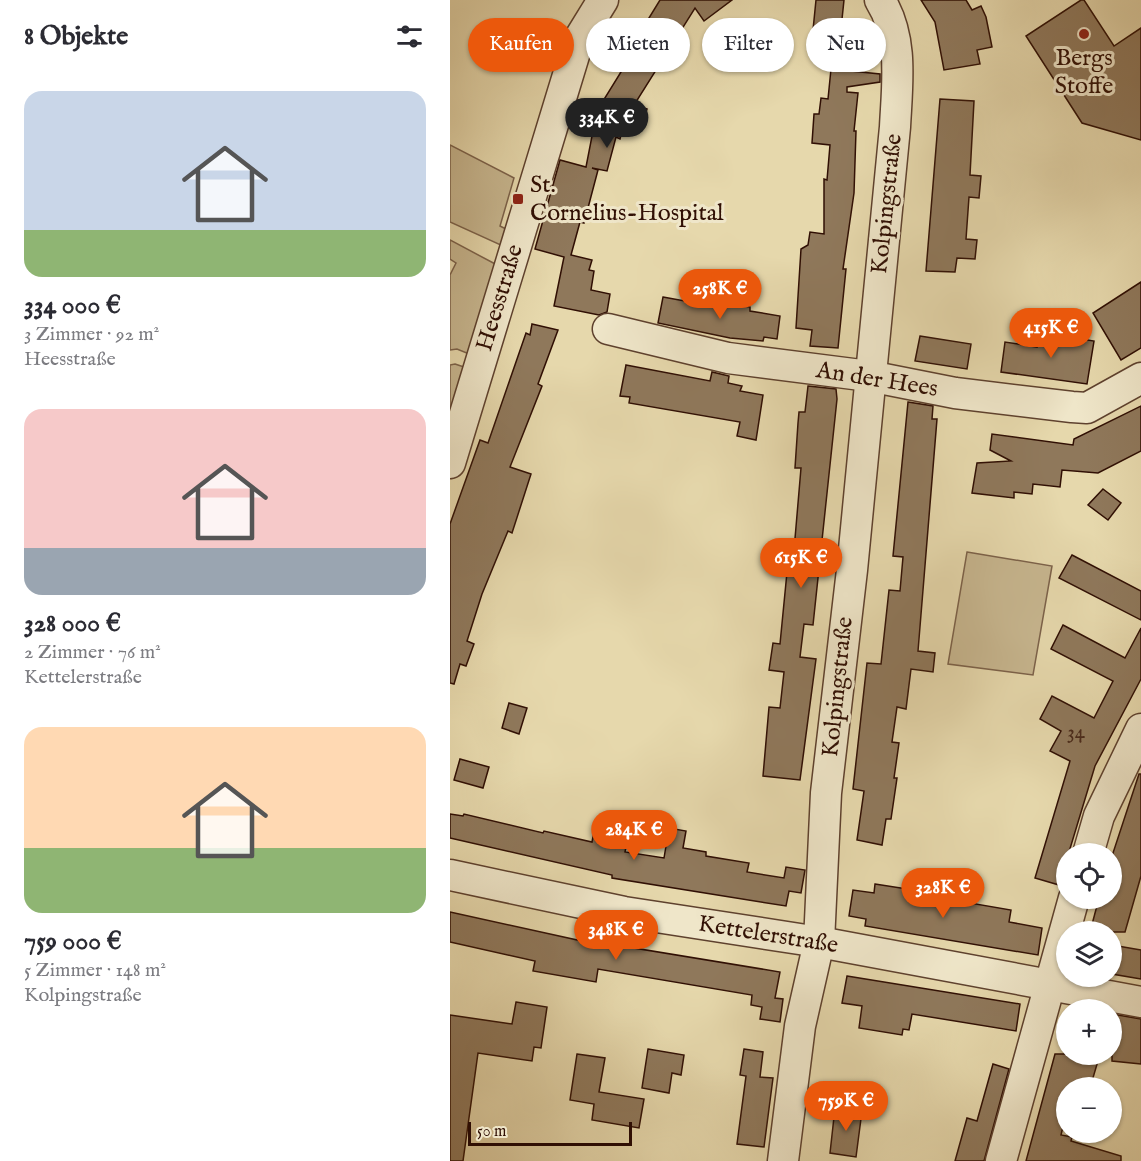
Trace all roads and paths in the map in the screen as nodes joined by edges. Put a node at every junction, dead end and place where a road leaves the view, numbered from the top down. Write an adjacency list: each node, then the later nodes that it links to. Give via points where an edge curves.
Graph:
1 (603, 0): 6 (street, Heesstraße, via 579,39)
2 (880, 0): 4 (street, Kolpingstraße, via 887,10 898,55 895,127)
3 (608, 329): 4 (street, An der Hees, via 728,358)
4 (869, 376): 5 (street, An der Hees, via 955,393 1087,408); 11 (street, Kolpingstraße, via 826,794)
5 (1141, 378)
6 (450, 463)
7 (1141, 729): 8 (street, via 1099,816)
8 (1091, 843)
9 (450, 875): 11 (street, Kettelerstraße, via 624,912)
10 (1071, 909): 12 (street)
11 (819, 942): 12 (street, Kettelerstraße); 14 (street, Kolpingstraße, via 800,1026)
12 (1050, 986): 13 (street, Kettelerstraße); 15 (street)
13 (1141, 1002)
14 (783, 1161)
15 (1001, 1161)

